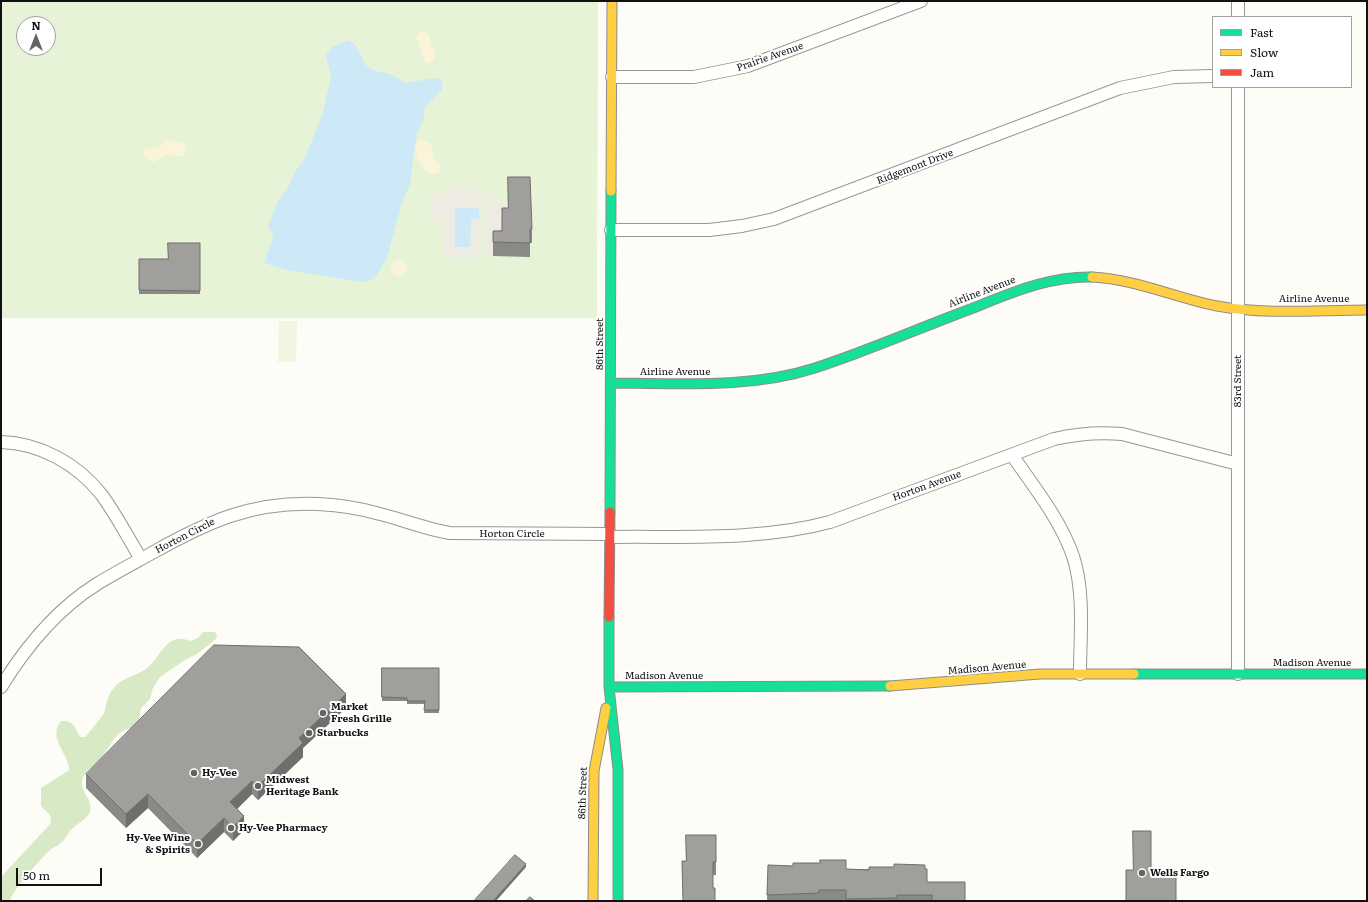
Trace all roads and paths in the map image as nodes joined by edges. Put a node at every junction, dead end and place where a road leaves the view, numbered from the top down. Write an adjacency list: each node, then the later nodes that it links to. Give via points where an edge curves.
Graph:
1 (612, 1): 6 (street, 86th Street)
2 (921, 1): 6 (street, Prairie Avenue, via 748,66 728,71 694,77)
3 (1238, 1): 4 (street)
4 (1238, 16)
5 (1212, 76): 8 (street, Ridgemont Drive, via 1174,77 1120,88 774,219 709,230)
6 (612, 77): 8 (street, 86th Street)
7 (1238, 88): 9 (street, 83rd Street)
8 (611, 230): 11 (street, 86th Street)
9 (1238, 309): 10 (street, Airline Avenue); 11 (street, Airline Avenue, via 1108,279 1074,277 1041,282 842,359 779,377 726,383); 14 (street, 83rd Street)
10 (1367, 310)
11 (611, 383): 15 (street, 86th Street)
12 (1, 442): 16 (street, via 32,446 55,456 80,473 101,494)
13 (1012, 454): 14 (street, Horton Avenue, via 1071,435 1105,433 1145,440); 15 (street, Horton Avenue, via 830,522 804,529 777,534); 17 (street, via 1059,524 1073,556 1080,605)
14 (1238, 464): 18 (street, 83rd Street)
15 (610, 536): 16 (street, Horton Circle, via 450,533 349,507 295,504 270,506 222,518 191,531); 21 (street, 86th Street)
16 (141, 559): 20 (street, Horton Circle, via 96,585 67,607 40,633)
17 (1080, 674): 18 (street, Madison Avenue); 21 (street, Madison Avenue, via 1040,674 911,685 852,687)
18 (1238, 674): 19 (street, Madison Avenue)
19 (1367, 674)
20 (1, 687)
21 (609, 687): 22 (street, 86th Street, via 594,771); 23 (street, 86th Street, via 618,770)
22 (593, 901)
23 (618, 901)

